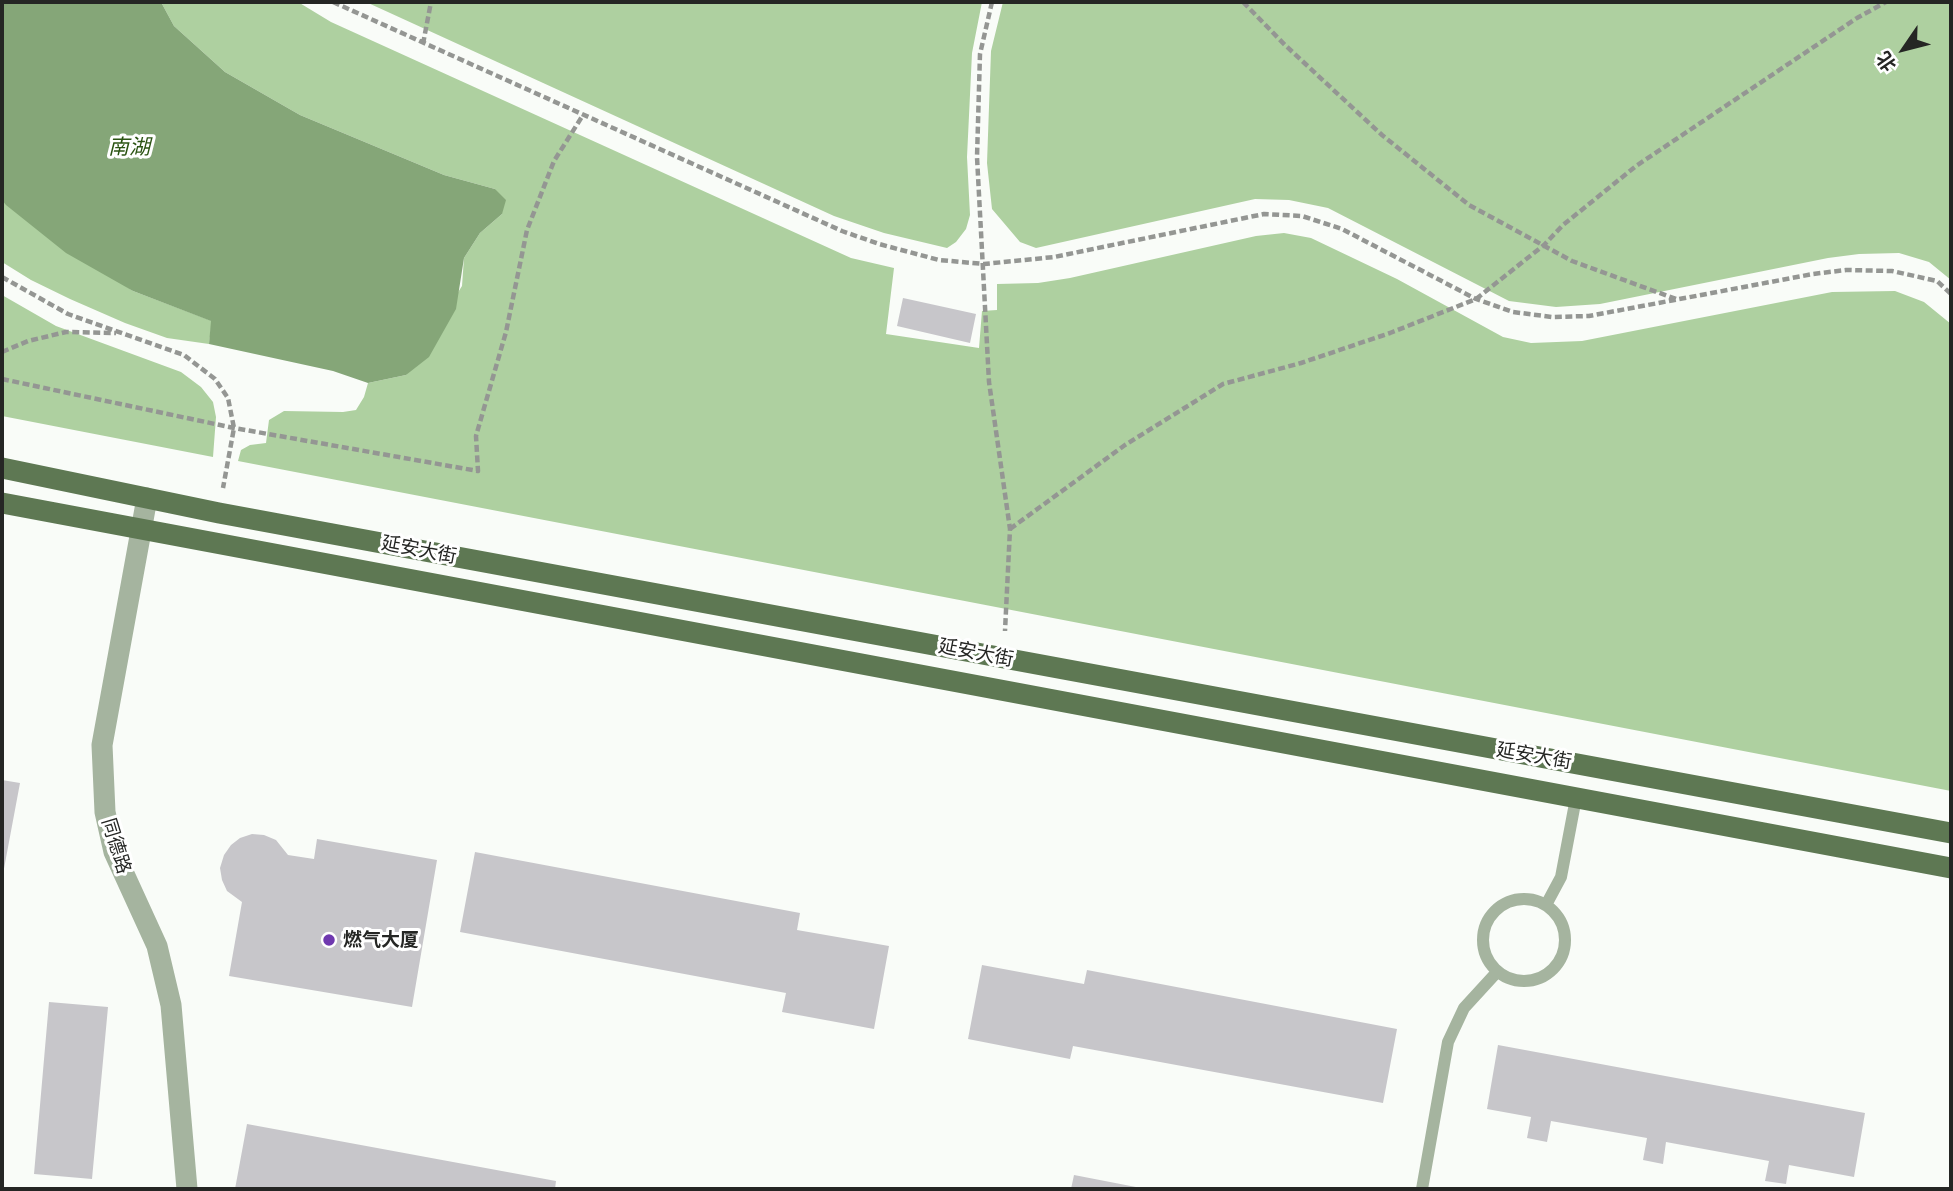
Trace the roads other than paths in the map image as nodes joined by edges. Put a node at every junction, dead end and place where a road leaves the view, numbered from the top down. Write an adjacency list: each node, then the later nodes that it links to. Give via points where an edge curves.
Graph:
1 (2, 468): 2 (main road, 延安大街)
2 (147, 499): 4 (street, 同德路); 6 (main road, 延安大街)
3 (2, 503): 4 (main road, 延安大街)
4 (141, 530): 5 (main road, 延安大街); 10 (street, 同德路, via 102,745 105,812 114,852 157,946 171,1006)
5 (1576, 798): 7 (main road, 延安大街); 8 (lane, via 1561,877)
6 (1951, 834)
7 (1951, 868)
8 (1546, 905): 9 (lane, via 1516,900 1491,916 1483,945); 9 (lane, via 1563,928 1565,942 1555,968 1534,980 1521,981)
9 (1497, 972): 11 (lane, via 1464,1008 1448,1042)
10 (187, 1189)
11 (1422, 1189)

